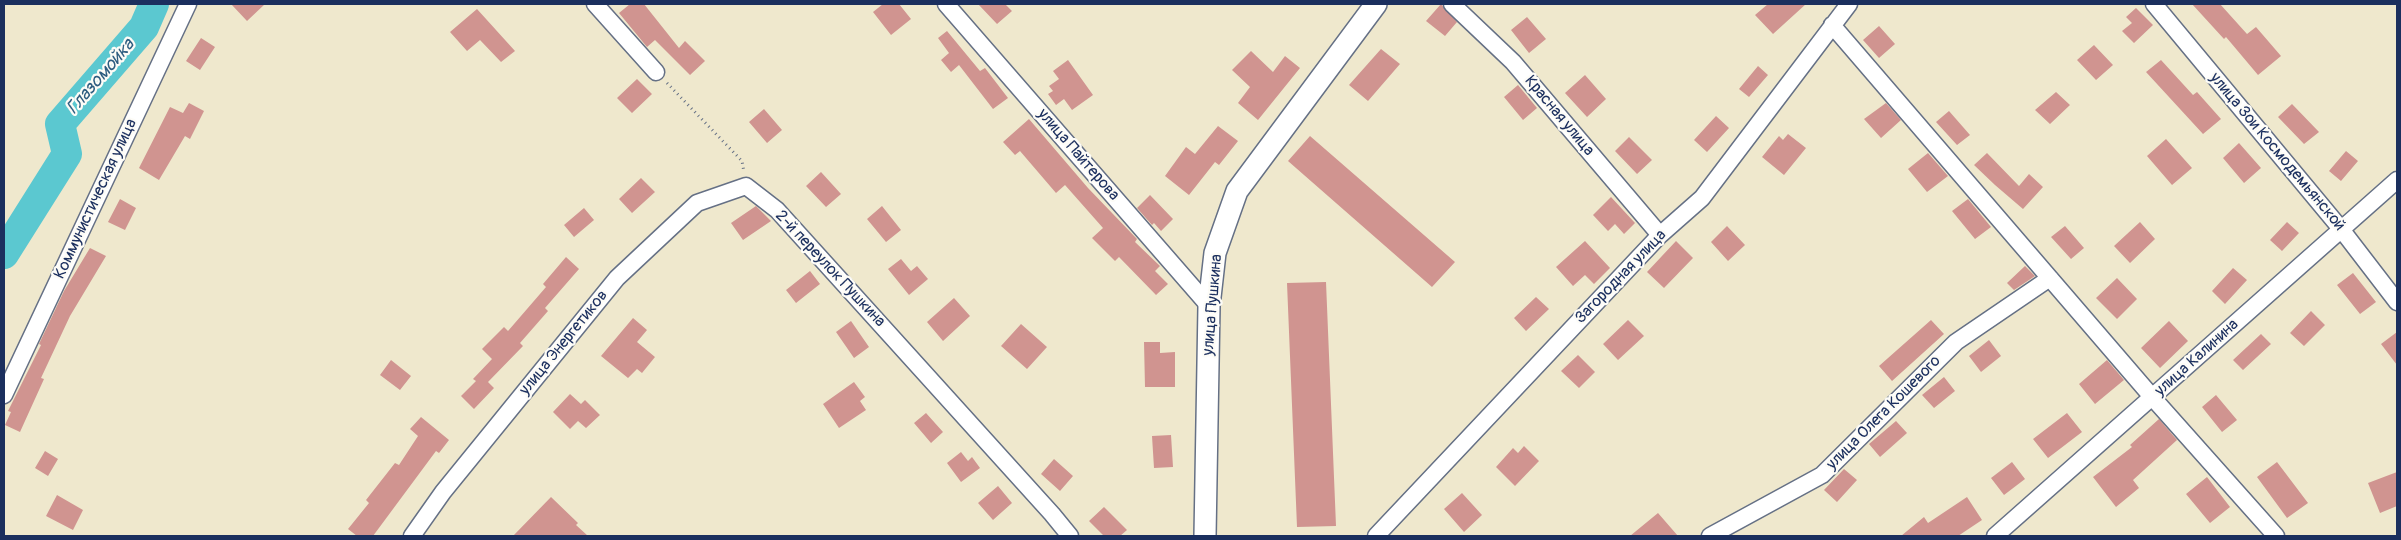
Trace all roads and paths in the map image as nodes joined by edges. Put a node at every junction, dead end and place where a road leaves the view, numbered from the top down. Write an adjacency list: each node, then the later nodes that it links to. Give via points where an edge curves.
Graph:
1 (188, 4): 17 (street, Коммунистическая улица)
2 (595, 4): 9 (street)
3 (946, 4): 16 (street, улица Пайтерова)
4 (1376, 4): 16 (main road, улица Пушкина, via 1237,191 1215,252)
5 (1452, 4): 13 (street, Красная улица, via 1512,62)
6 (1849, 4): 8 (street, Загородная улица)
7 (2154, 4): 12 (street, улица Зои Космодемьянской)
8 (1832, 25): 13 (street, Загородная улица, via 1702,198); 14 (street)
9 (656, 72): 11 (path, via 742,161)
10 (2397, 180): 12 (street, улица Калинина)
11 (746, 186): 19 (street, улица Энергетиков, via 697,203 617,278 443,492); 20 (street, 2-й переулок Пушкина, via 777,210)
12 (2341, 228): 15 (street, улица Зои Космодемьянской); 18 (street, улица Калинина)
13 (1660, 235): 22 (street, Загородная улица)
14 (2050, 278): 18 (street); 23 (street, улица Олега Кошевого, via 1956,342 1822,475)
15 (2397, 302)
16 (1209, 306): 21 (main road, улица Пушкина)
17 (4, 395)
18 (2153, 398): 24 (street, улица Калинина); 25 (street)
19 (412, 536)
20 (1070, 536)
21 (1205, 536)
22 (1376, 536)
23 (1710, 536)
24 (1995, 536)
25 (2276, 536)

